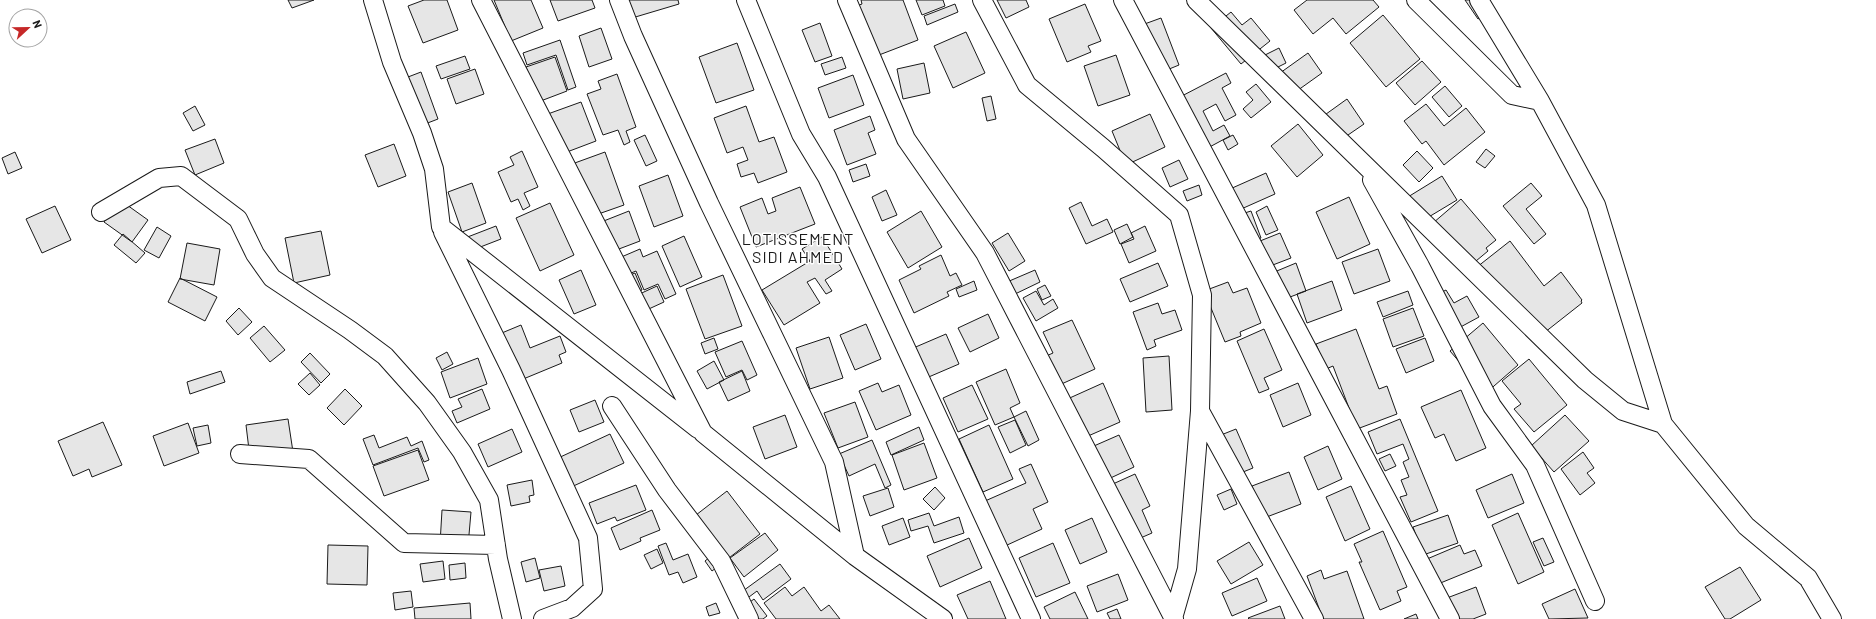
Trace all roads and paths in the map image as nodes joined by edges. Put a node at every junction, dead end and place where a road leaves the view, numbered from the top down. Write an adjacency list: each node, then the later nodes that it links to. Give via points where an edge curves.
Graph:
1 (373, 0): 14 (street, via 392,62 434,169)
2 (481, 0): 18 (street)
3 (619, 0): 21 (street, via 709,203 834,462)
4 (746, 0): 28 (street, via 801,134 831,184)
5 (847, 0): 23 (street, via 906,139 985,253)
6 (982, 0): 16 (street, via 1027,86 1103,148 1179,216 1202,295)
7 (1123, 0): 30 (street)
8 (1196, 0): 12 (street)
9 (1416, 0): 11 (street, via 1512,95)
10 (1479, 0): 11 (street)
11 (1540, 101): 17 (street, via 1596,205)
12 (1362, 162): 17 (street, via 1585,380 1623,411); 22 (street, via 1420,266 1492,406 1535,465)
13 (101, 212): 20 (street, via 158,178 182,176 238,219 255,254 272,278 385,356 427,403 462,452 489,500)
14 (441, 227): 18 (street); 25 (street, via 511,370 588,538 593,589 572,608)
15 (612, 406): 26 (street, via 667,490 721,561)
16 (1200, 411): 23 (street, via 1187,569); 29 (street)
17 (1663, 424): 31 (street, via 1746,526 1808,578)
18 (703, 433): 21 (street)
19 (240, 454): 20 (street, via 309,460 404,543)
20 (496, 545): 24 (street)
21 (855, 556): 27 (street)
22 (1595, 601)
23 (1173, 618)
24 (512, 619)
25 (543, 619)
26 (749, 619)
27 (943, 619)
28 (1031, 619)
29 (1314, 619)
30 (1450, 619)
31 (1832, 619)

